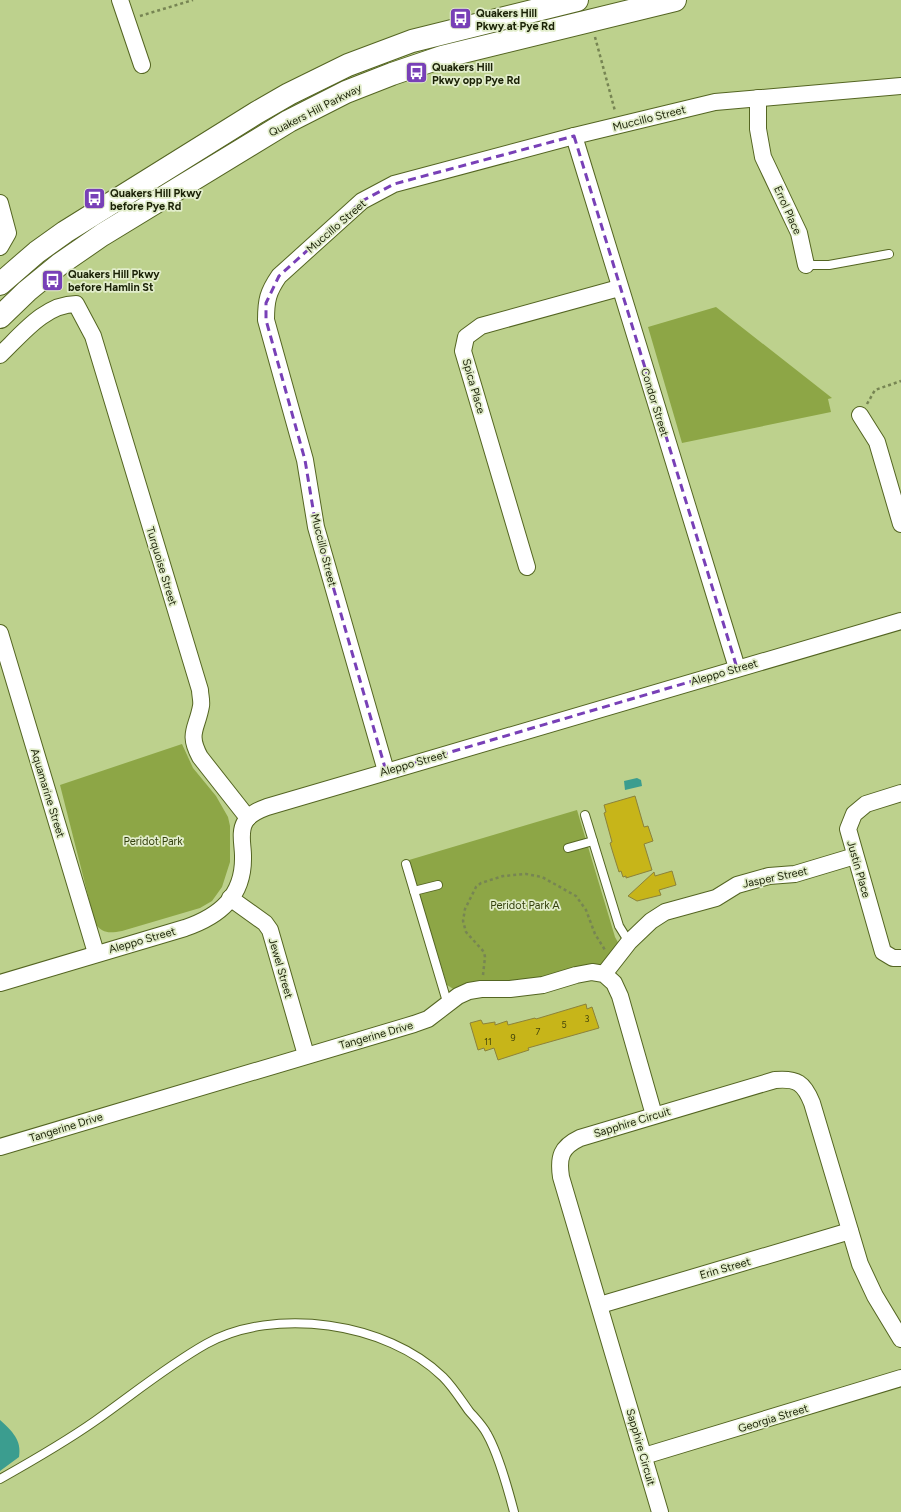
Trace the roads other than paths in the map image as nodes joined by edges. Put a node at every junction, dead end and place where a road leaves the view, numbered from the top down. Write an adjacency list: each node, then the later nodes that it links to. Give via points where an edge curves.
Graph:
1 (120, 0): 4 (street)
2 (577, 0): 12 (main road, via 412,42 372,55 319,79 249,117 65,232)
3 (675, 0): 14 (main road, Quakers Hill Parkway, via 442,57 346,92 289,121 102,235 60,264)
4 (142, 65)
5 (901, 86): 6 (street, Muccillo Street)
6 (758, 98): 7 (street, Muccillo Street, via 715,102); 11 (street, Errol Place, via 758,129 762,151 799,233)
7 (574, 136): 13 (street, Condor Street); 22 (street, Muccillo Street, via 394,184 362,201 279,276 271,288 266,303 266,320 305,460 316,528)
8 (0, 203): 9 (street, via 8,233)
9 (0, 247)
10 (889, 254): 11 (lane, Errol Place, via 829,265)
11 (806, 265)
12 (0, 284)
13 (619, 288): 18 (street, Spica Place, via 481,326 466,337 464,351); 21 (street, Condor Street)
14 (0, 317)
15 (0, 355): 25 (street, Turquoise Street, via 36,321 54,308 76,304 93,336 200,690 201,705 193,736 194,746)
16 (860, 415): 17 (street, via 877,442)
17 (901, 524)
18 (527, 567)
19 (901, 621): 21 (street, Aleppo Street)
20 (0, 633): 34 (street, Aquamarine Street)
21 (737, 668): 22 (street, Aleppo Street)
22 (386, 771): 25 (street, Aleppo Street, via 267,807)
23 (901, 793): 28 (street, Justin Place, via 866,804 854,814 848,829)
24 (584, 815): 26 (lane)
25 (248, 818): 32 (street, Aleppo Street, via 242,830 243,868)
26 (593, 841): 27 (lane); 33 (lane, via 619,926)
27 (568, 848)
28 (855, 856): 33 (street, Jasper Street, via 795,874 769,876 737,885 716,898 665,912 651,921); 35 (street, Justin Place, via 884,952 893,958)
29 (406, 864): 31 (lane)
30 (438, 885): 31 (lane)
31 (414, 891): 38 (lane)
32 (230, 898): 34 (street, Aleppo Street, via 212,917 198,923); 39 (street, Jewel Street, via 265,923 270,930)
33 (629, 942): 36 (street, Jasper Street)
34 (96, 953): 37 (street, Aleppo Street)
35 (901, 958)
36 (609, 968): 38 (street, Tangerine Drive, via 543,985 469,991); 40 (street, via 620,996)
37 (0, 983)
38 (448, 1005): 39 (street, Tangerine Drive, via 428,1019 414,1024)
39 (306, 1055): 41 (street, Tangerine Drive)
40 (654, 1115): 42 (street, Sapphire Circuit, via 775,1080 788,1079 799,1082 808,1092 812,1103); 43 (street, Sapphire Circuit, via 580,1138 570,1143 562,1153 559,1165 561,1177)
41 (0, 1147)
42 (850, 1231): 43 (street, Erin Street); 44 (street, Sapphire Circuit, via 868,1281)
43 (600, 1305): 46 (street, Sapphire Circuit)
44 (901, 1339)
45 (901, 1378): 46 (street, Georgia Street)
46 (644, 1456): 49 (street, Sapphire Circuit)
47 (0, 1479): 48 (lane, via 89,1425 138,1388 207,1344 240,1330 279,1324 308,1324 339,1327 373,1336 416,1357 443,1377 487,1434)
48 (514, 1512)
49 (660, 1512)

